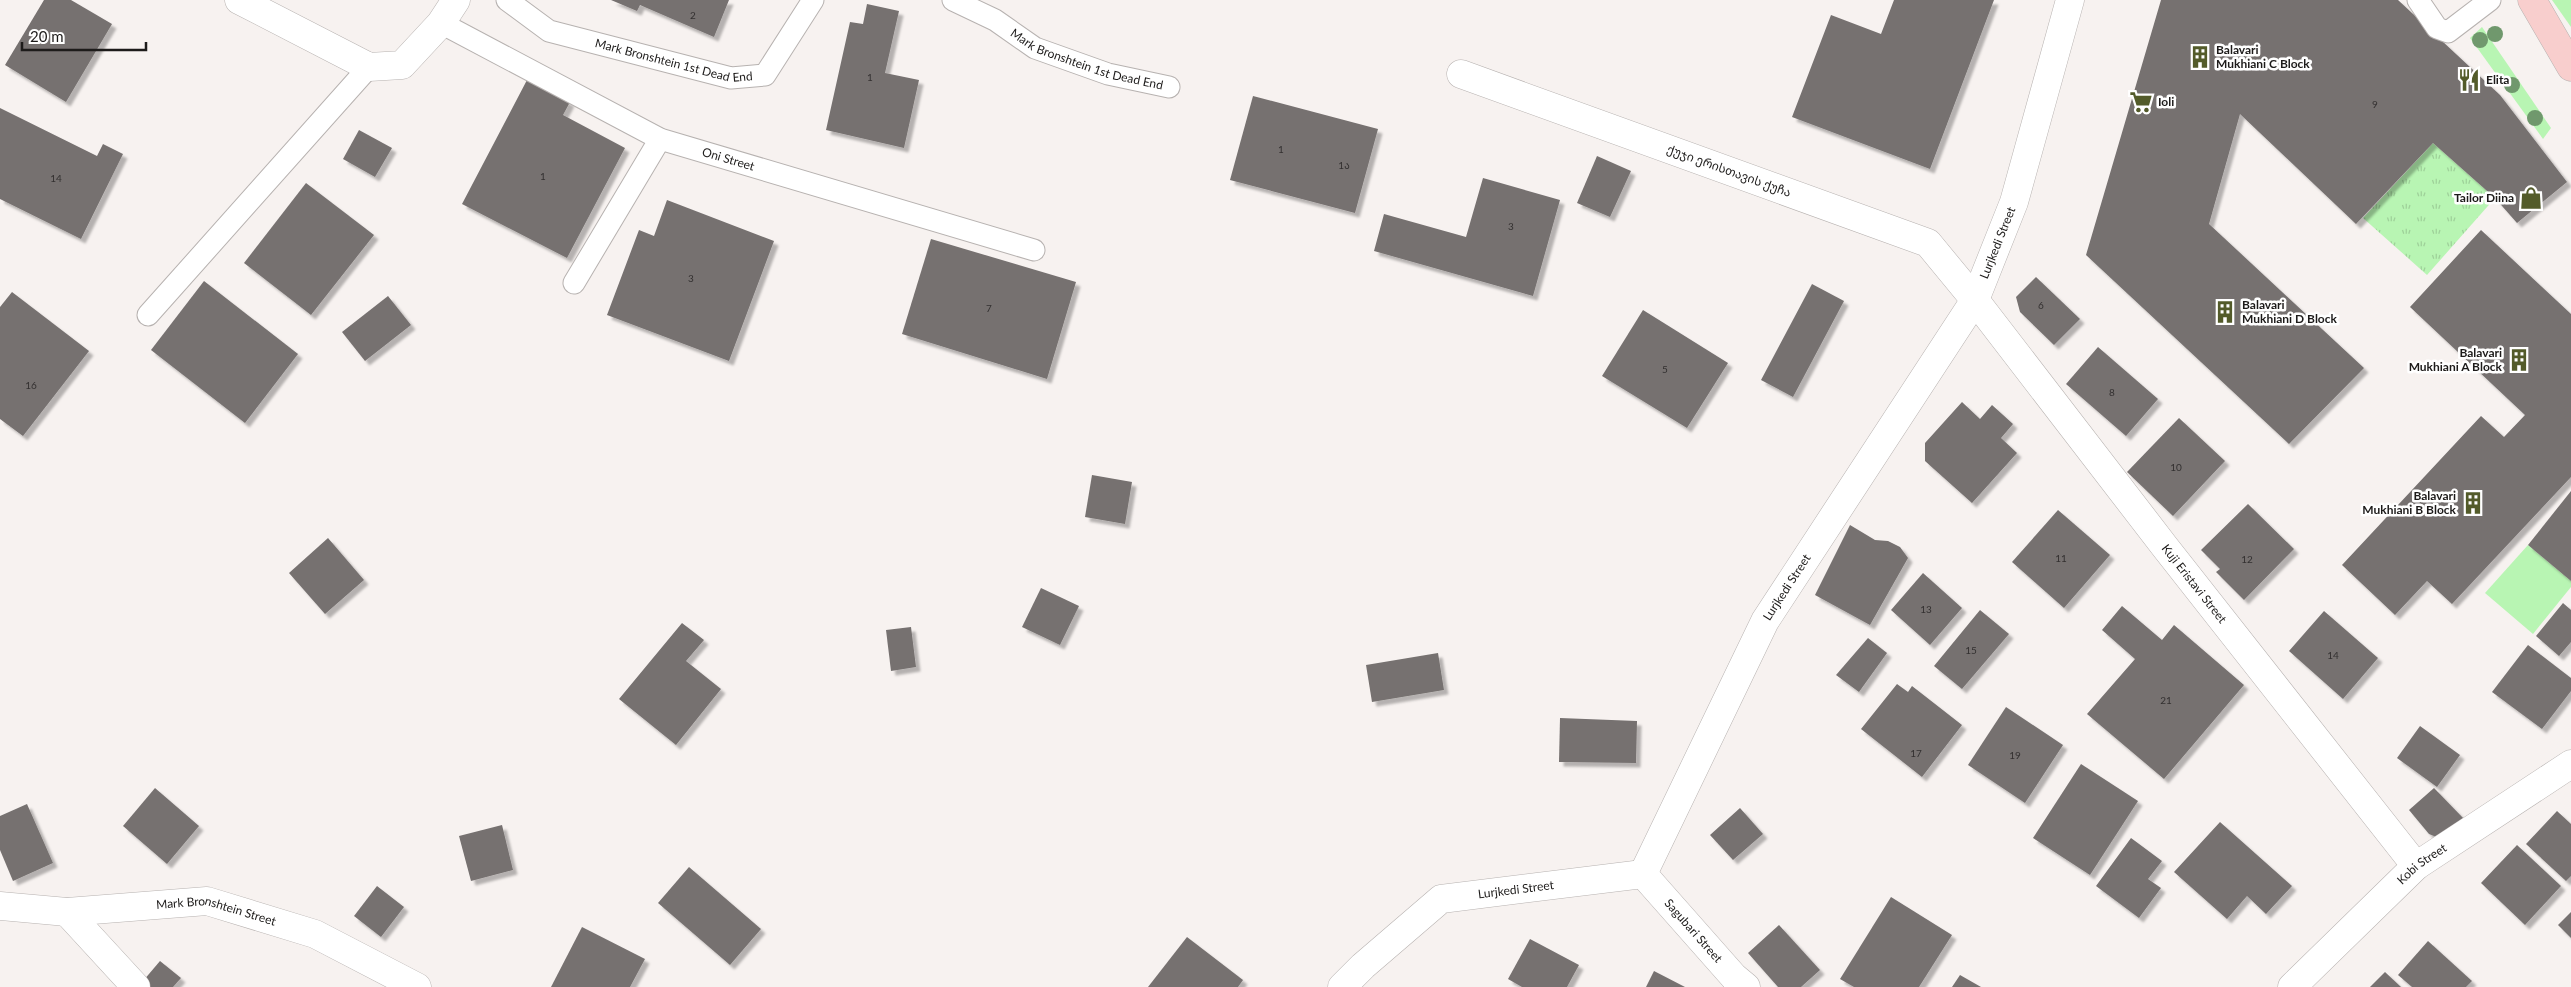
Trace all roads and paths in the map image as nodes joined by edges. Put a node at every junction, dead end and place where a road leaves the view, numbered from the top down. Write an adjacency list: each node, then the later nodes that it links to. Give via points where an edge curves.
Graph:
1 (239, 0): 11 (street)
2 (456, 0): 10 (street)
3 (507, 0): 4 (lane, Mark Bronshtein 1st Dead End, via 549,31 731,78 764,75)
4 (813, 0)
5 (953, 0): 14 (lane, Mark Bronshtein 1st Dead End, via 995,20 1035,48 1108,74)
6 (2070, 0): 18 (street, Lurjkedi Street, via 2014,202)
7 (2418, 0): 8 (lane, via 2437,28 2448,32)
8 (2490, 0)
9 (2532, 0): 12 (main road)
10 (441, 23): 11 (street, via 402,65); 15 (lane, Oni Street)
11 (370, 67): 19 (lane)
12 (2571, 67)
13 (1461, 74): 18 (street, ქუჯი ერისთავის ქუჩა, via 1928,243)
14 (1169, 87)
15 (660, 139): 16 (lane, Oni Street); 17 (lane)
16 (1034, 250)
17 (574, 283)
18 (1975, 300): 21 (street, Kuji Eristavi Street); 22 (street, Lurjkedi Street, via 1765,621)
19 (148, 315)
20 (2571, 764): 21 (street, Kobi Street)
21 (2416, 866): 29 (street, Kobi Street)
22 (1643, 874): 27 (street, Lurjkedi Street, via 1441,898); 28 (street, Sagubari Street)
23 (0, 906): 24 (street, Mark Bronshtein Street)
24 (67, 912): 25 (street); 26 (street, Mark Bronshtein Street, via 207,901 315,934)
25 (136, 987)
26 (417, 987)
27 (1342, 987)
28 (1746, 987)
29 (2292, 987)

